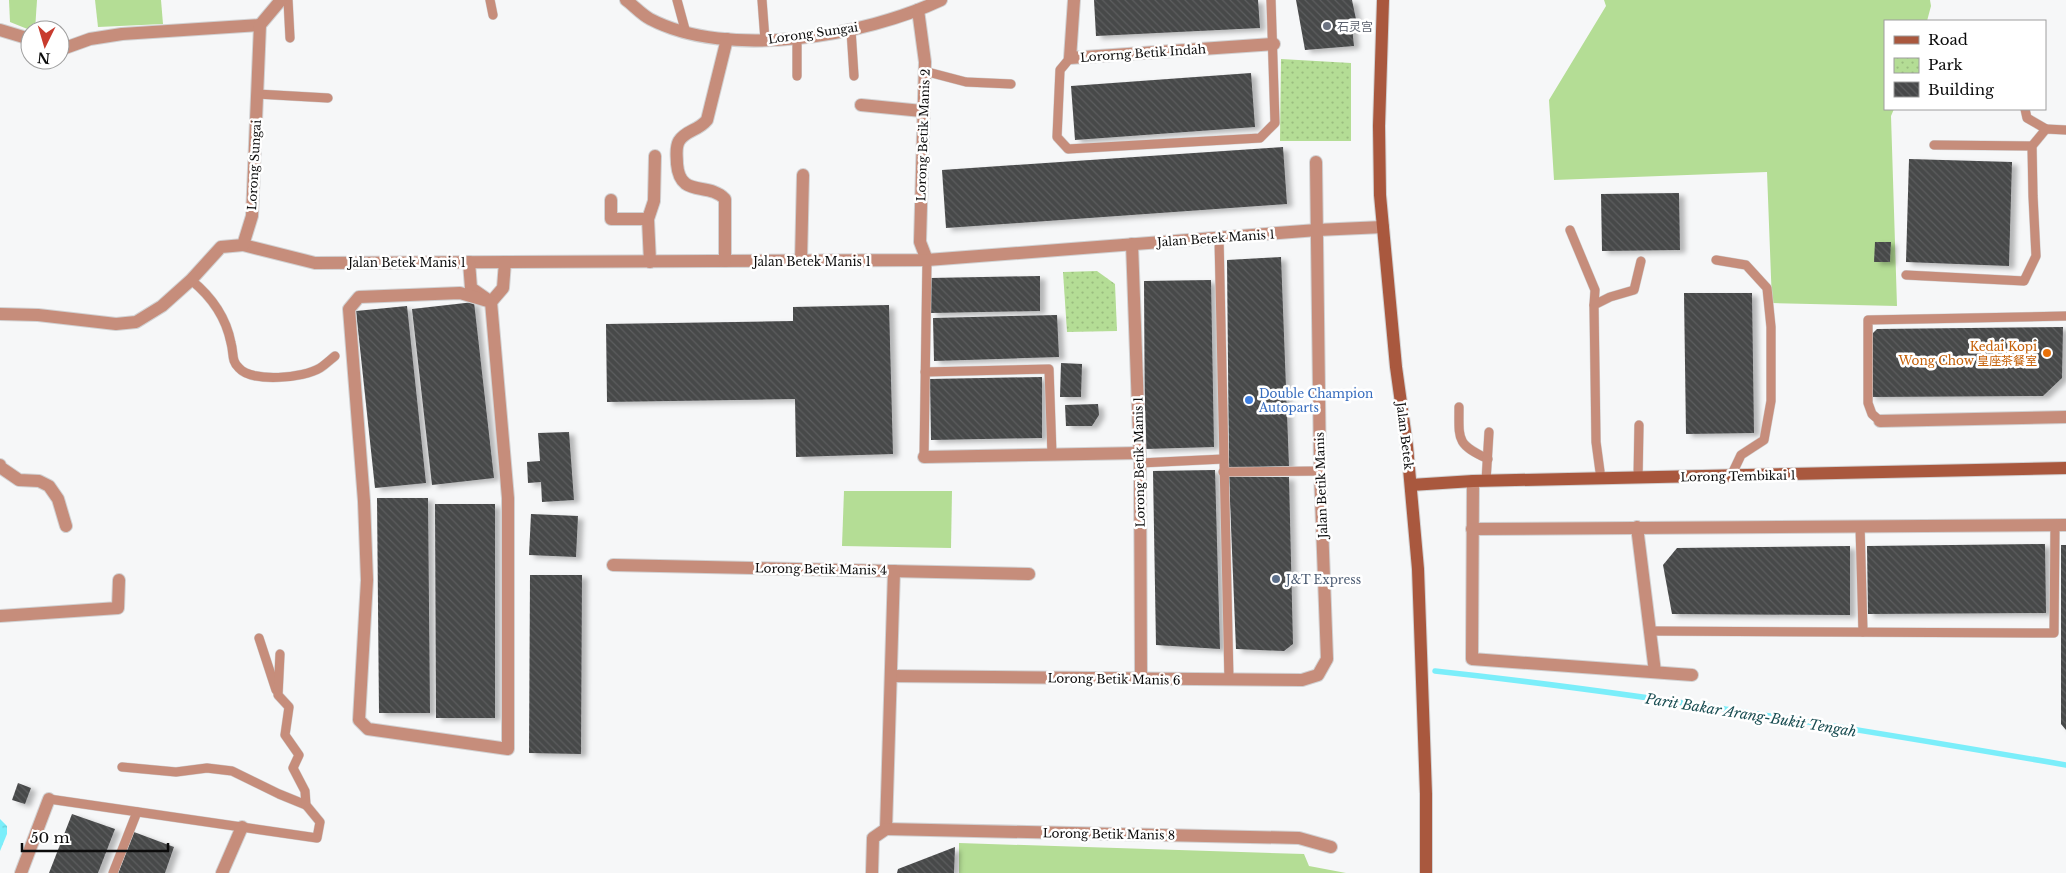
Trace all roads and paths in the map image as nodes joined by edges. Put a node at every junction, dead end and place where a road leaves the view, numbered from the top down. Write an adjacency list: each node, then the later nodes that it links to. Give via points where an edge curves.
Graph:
1 (281, 0): 13 (street)
2 (288, 0): 18 (lane)
3 (490, 0): 12 (lane)
4 (626, 0): 16 (street, Lorong Sungai, via 649,19)
5 (677, 0): 16 (lane)
6 (762, 0): 21 (lane)
7 (941, 0): 11 (street, Lorong Sungai)
8 (1074, 0): 24 (street, Lororng Betik Indah)
9 (1271, 0): 22 (lane)
10 (1383, 0): 43 (street, Jalan Betek, via 1379,156)
11 (918, 10): 15 (street, Lorong Sungai); 25 (street, Lorong Betik Manis 2)
12 (493, 15)
13 (260, 25): 23 (street, via 122,34); 29 (street, Lorong Sungai)
14 (0, 30): 17 (street)
15 (851, 30): 19 (street, Lorong Sungai); 27 (lane)
16 (686, 33): 20 (street, Lorong Sungai)
17 (20, 36)
18 (290, 38)
19 (797, 38): 21 (street, Lorong Sungai); 26 (lane)
20 (727, 39): 21 (street, Lorong Sungai); 51 (street, via 706,120 701,128 682,137 676,150 680,179 686,185 721,195 725,200)
21 (765, 40)
22 (1274, 44): 24 (street, Lororng Betik Indah); 24 (lane, via 1275,123 1260,138 1068,150 1057,136 1060,70)
23 (70, 46)
24 (1070, 58)
25 (924, 71): 28 (lane, via 966,82); 33 (street, Lorong Betik Manis 2)
26 (797, 76)
27 (854, 76)
28 (1011, 84)
29 (257, 94): 30 (lane); 48 (street, Lorong Sungai, via 252,216)
30 (328, 98)
31 (861, 105): 33 (street)
32 (2025, 110): 34 (lane, via 2027,118)
33 (922, 111): 49 (street, Lorong Betik Manis 2, via 920,242)
34 (2046, 129): 35 (lane); 37 (lane)
35 (2066, 130)
36 (1934, 145): 37 (lane)
37 (2032, 146): 57 (lane, via 2036,256 2024,281)
38 (655, 156): 42 (street, via 654,201)
39 (1316, 162): 44 (street, Jalan Betik Manis)
40 (803, 175): 52 (street)
41 (611, 200): 42 (street, via 611,219)
42 (648, 219): 56 (street)
43 (1383, 227): 44 (street, Jalan Betek Manis 1); 83 (street, Jalan Betek)
44 (1317, 230): 46 (street, Jalan Betek Manis 1); 77 (street, Jalan Betik Manis)
45 (1570, 230): 60 (lane, via 1595,290)
46 (1219, 238): 47 (street, Jalan Betek Manis 1); 73 (lane)
47 (1132, 244): 49 (street, Jalan Betek Manis 1); 72 (street, Lorong Betik Manis 1)
48 (243, 245): 54 (street, Jalan Betek Manis 1, via 315,263); 58 (street, via 221,247)
49 (927, 260): 52 (street, Jalan Betek Manis 1); 64 (lane)
50 (1716, 260): 79 (lane, via 1746,265 1767,288 1771,327 1772,401 1764,440 1741,455)
51 (726, 261): 52 (street, Jalan Betek Manis 1); 56 (street, Jalan Betek Manis 1)
52 (802, 261)
53 (1641, 261): 60 (lane, via 1634,290)
54 (469, 262): 55 (street, Jalan Betek Manis 1); 59 (street, via 471,288)
55 (505, 262): 56 (street, Jalan Betek Manis 1); 59 (street, via 503,288)
56 (650, 262)
57 (1906, 275)
58 (191, 280): 61 (street, via 162,306 136,322 116,324); 63 (lane, via 207,293 219,310 232,345 233,359 240,370 250,375 294,376 320,368)
59 (491, 302): 59 (street, via 460,293 359,296 348,309 364,501 367,580 358,720 368,729 508,749 508,498)
60 (1594, 305): 81 (lane, via 1596,442)
61 (0, 314)
62 (2066, 316): 67 (lane, via 1868,320 1868,403 1872,414)
63 (335, 356)
64 (925, 372): 70 (lane, via 1049,369); 71 (lane)
65 (1459, 407): 74 (lane, via 1459,437 1468,450)
66 (2066, 417): 67 (street)
67 (1880, 421)
68 (1639, 425): 80 (lane)
69 (1489, 432): 74 (lane)
70 (1052, 455): 71 (street); 72 (street)
71 (924, 457)
72 (1140, 458): 73 (lane); 102 (street, Lorong Betik Manis 1)
73 (1223, 459): 78 (lane)
74 (1488, 459): 82 (lane)
75 (0, 465): 85 (street, via 19,480 49,486 58,499)
76 (2066, 468): 79 (street, Lorong Tembikai 1)
77 (1320, 471): 78 (lane); 98 (street, Jalan Betik Manis)
78 (1223, 472): 103 (lane)
79 (1731, 476): 80 (street, Lorong Tembikai 1)
80 (1638, 478): 81 (street, Lorong Tembikai 1)
81 (1601, 479): 82 (street, Lorong Tembikai 1)
82 (1480, 481): 83 (street, Lorong Tembikai 1); 88 (street)
83 (1411, 486): 116 (street, Jalan Betek, via 1418,569)
84 (2060, 525): 86 (street); 95 (lane, via 2054,633)
85 (66, 526)
86 (1860, 526): 87 (street); 95 (lane)
87 (1637, 527): 88 (street); 94 (street)
88 (1472, 529): 99 (street, via 1472,659)
89 (613, 565): 90 (street, Lorong Betik Manis 4)
90 (894, 571): 91 (street, Lorong Betik Manis 4); 101 (street)
91 (1029, 574)
92 (118, 580): 93 (street, via 118,608)
93 (0, 616)
94 (1649, 630): 95 (lane); 99 (street)
95 (1863, 632)
96 (259, 638): 104 (lane)
97 (280, 654): 104 (lane)
98 (1327, 659): 103 (street, Lorong Betik Manis 6, via 1318,675 1302,680)
99 (1654, 672): 100 (street)
100 (1692, 675)
101 (891, 676): 102 (street, Lorong Betik Manis 6); 110 (street)
102 (1141, 679): 103 (street, Lorong Betik Manis 6)
103 (1228, 680)
104 (278, 695): 107 (lane, via 289,707 286,735 299,755 293,768 305,791)
105 (122, 767): 107 (lane, via 176,772 207,768 232,771)
106 (49, 800): 108 (lane); 112 (street)
107 (306, 805): 109 (lane, via 320,822 318,838)
108 (137, 812): 109 (lane); 113 (lane)
109 (242, 827): 114 (street)
110 (886, 829): 111 (street, Lorong Betik Manis 8, via 1300,838); 115 (street, via 873,838)
111 (1331, 847)
112 (21, 873)
113 (113, 873)
114 (222, 873)
115 (872, 873)
116 (1426, 873)

